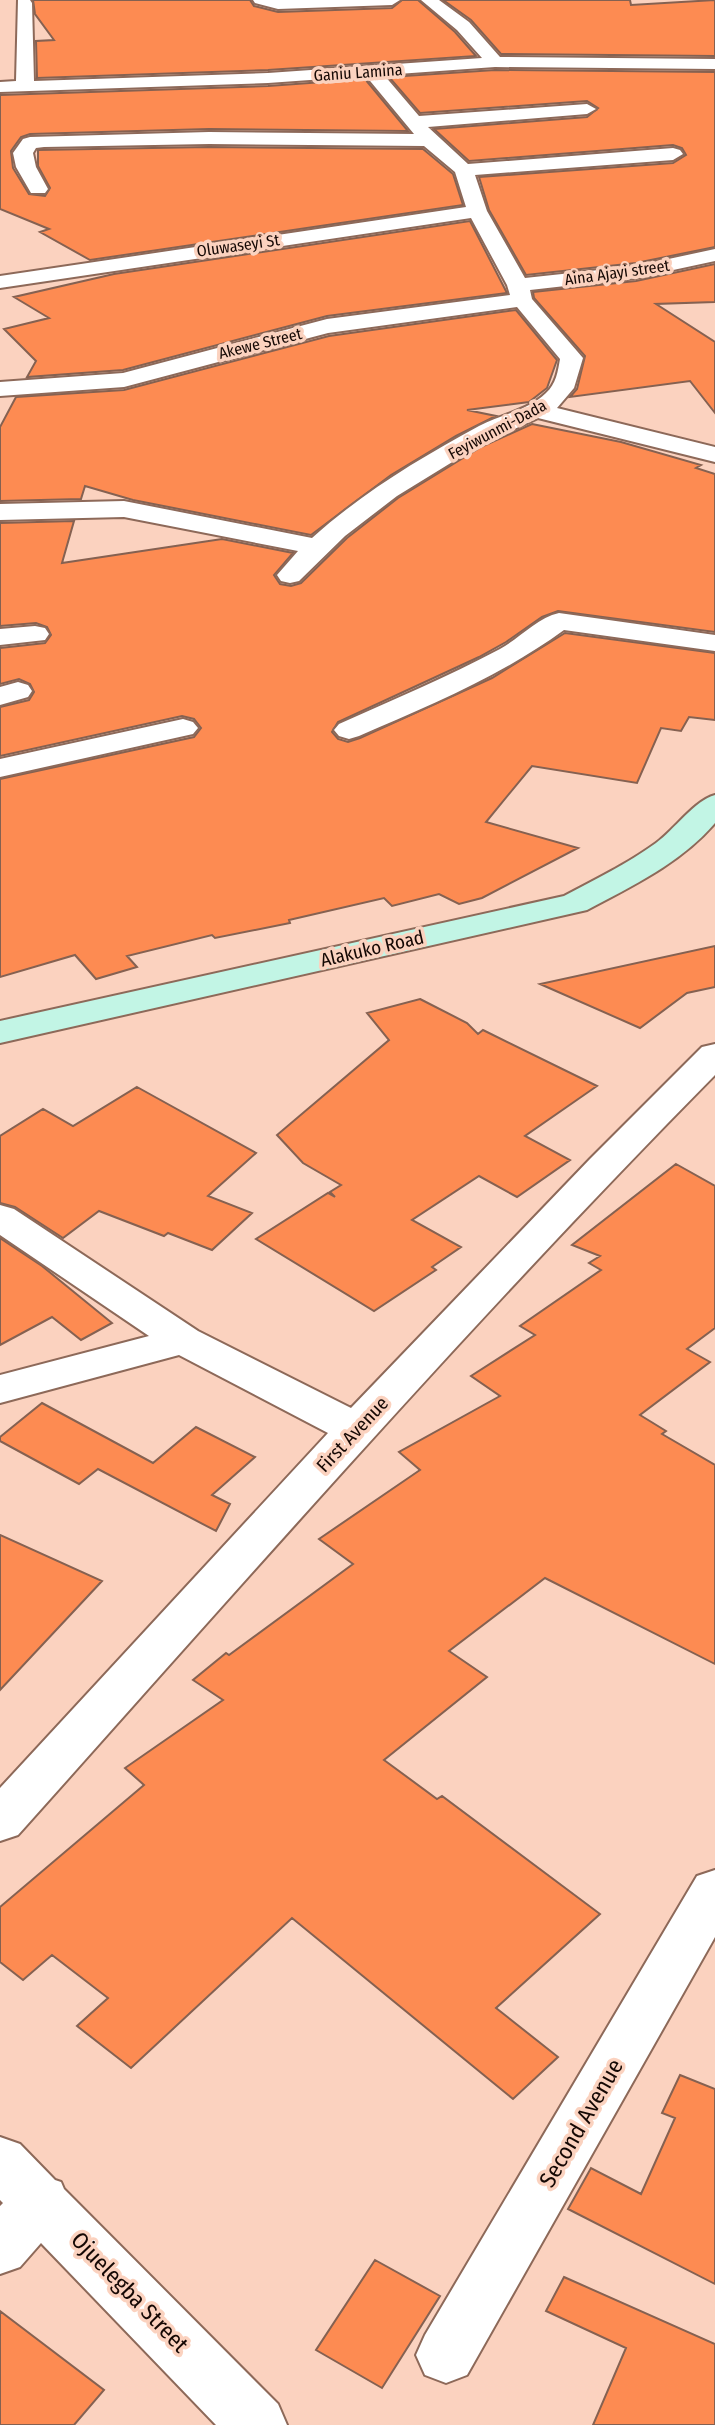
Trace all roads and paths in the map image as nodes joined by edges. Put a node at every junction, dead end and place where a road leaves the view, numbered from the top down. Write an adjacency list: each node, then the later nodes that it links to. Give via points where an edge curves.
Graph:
1 (261, 0): 2 (street, via 278,4)
2 (392, 0)
3 (429, 0): 5 (street, via 463,26)
4 (20, 15): 10 (street)
5 (495, 62): 6 (street, Ganiu Lamina); 7 (street, Ganiu Lamina); 8 (street)
6 (715, 64)
7 (372, 72): 10 (street, Ganiu Lamina); 12 (street)
8 (485, 82)
9 (0, 87): 10 (street, Ganiu Lamina)
10 (25, 87)
11 (422, 101): 12 (street)
12 (400, 104): 14 (street)
13 (587, 109): 14 (street)
14 (416, 122): 15 (street)
15 (429, 140): 17 (street); 18 (street, via 44,141 30,143 23,153)
16 (673, 154): 17 (street)
17 (464, 170): 19 (street, Feyiwunmi-Dada)
18 (38, 189)
19 (477, 211): 21 (street, Oluwaseyi St); 22 (street, Feyiwunmi-Dada)
20 (715, 255): 22 (street, Aina Ajayi street)
21 (0, 282)
22 (520, 292): 23 (street, Akewe Street, via 327,326 124,380); 24 (street, Feyiwunmi-Dada, via 572,358 568,382 554,399)
23 (0, 389)
24 (535, 410): 25 (street); 27 (street, Feyiwunmi-Dada, via 501,424 393,488)
25 (715, 455)
26 (0, 512): 27 (street, via 124,509)
27 (315, 546): 28 (street, Feyiwunmi-Dada)
28 (290, 575)
29 (35, 634): 30 (street)
30 (0, 637)
31 (715, 643): 33 (street, via 559,621 514,653)
32 (183, 728): 34 (street)
33 (349, 730)
34 (0, 768)
35 (710, 817): 36 (main road, Alakuko Road, via 654,861 575,903)
36 (0, 1032)
37 (713, 1060): 41 (street, First Avenue, via 603,1167)
38 (0, 1217): 39 (street)
39 (184, 1340): 40 (street); 41 (street)
40 (0, 1389)
41 (356, 1429): 42 (street, First Avenue)
42 (0, 1821)
43 (715, 1891): 47 (street, Second Avenue)
44 (0, 2162): 45 (street, Ojuelegba Street)
45 (41, 2200): 46 (street); 48 (street, Ojuelegba Street)
46 (0, 2248)
47 (446, 2355)
48 (257, 2425)

